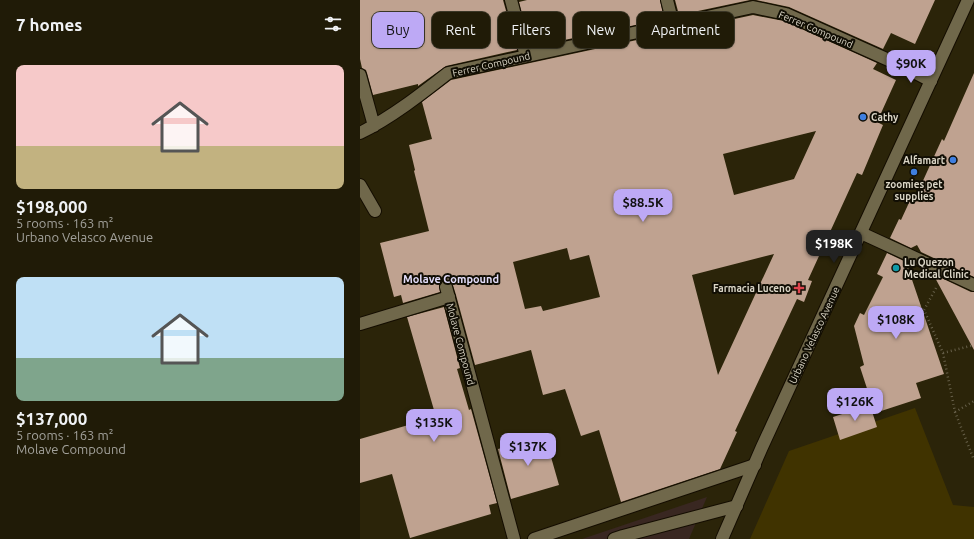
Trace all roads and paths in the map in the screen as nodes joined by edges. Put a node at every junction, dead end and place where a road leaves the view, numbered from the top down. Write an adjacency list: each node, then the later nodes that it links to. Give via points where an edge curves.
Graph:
1 (511, 0): 7 (street)
2 (667, 0): 4 (street)
3 (968, 0): 9 (street, Urbano Velasco Avenue)
4 (670, 12)
5 (728, 12): 9 (street, Ferrer Compound, via 752,7 786,14)
6 (637, 32): 7 (street, Ferrer Compound)
7 (526, 56): 10 (street, Ferrer Compound, via 448,74)
8 (360, 75): 10 (street)
9 (931, 81): 14 (street, Urbano Velasco Avenue)
10 (374, 126): 11 (street, Ferrer Compound)
11 (360, 133)
12 (360, 185): 13 (street)
13 (375, 211)
14 (861, 234): 15 (street); 23 (street, Urbano Velasco Avenue)
15 (944, 272): 16 (street); 19 (path, via 924,310)
16 (974, 285)
17 (360, 324): 26 (street, Molave Compound, via 447,292)
18 (974, 345): 19 (path)
19 (943, 354): 21 (path)
20 (974, 401): 21 (path)
21 (955, 412): 22 (path)
22 (974, 460)
23 (755, 465): 24 (street, Urbano Velasco Avenue); 27 (street)
24 (737, 506): 25 (street); 28 (street, Urbano Velasco Avenue)
25 (620, 538)
26 (514, 539)
27 (534, 539)
28 (722, 539)

